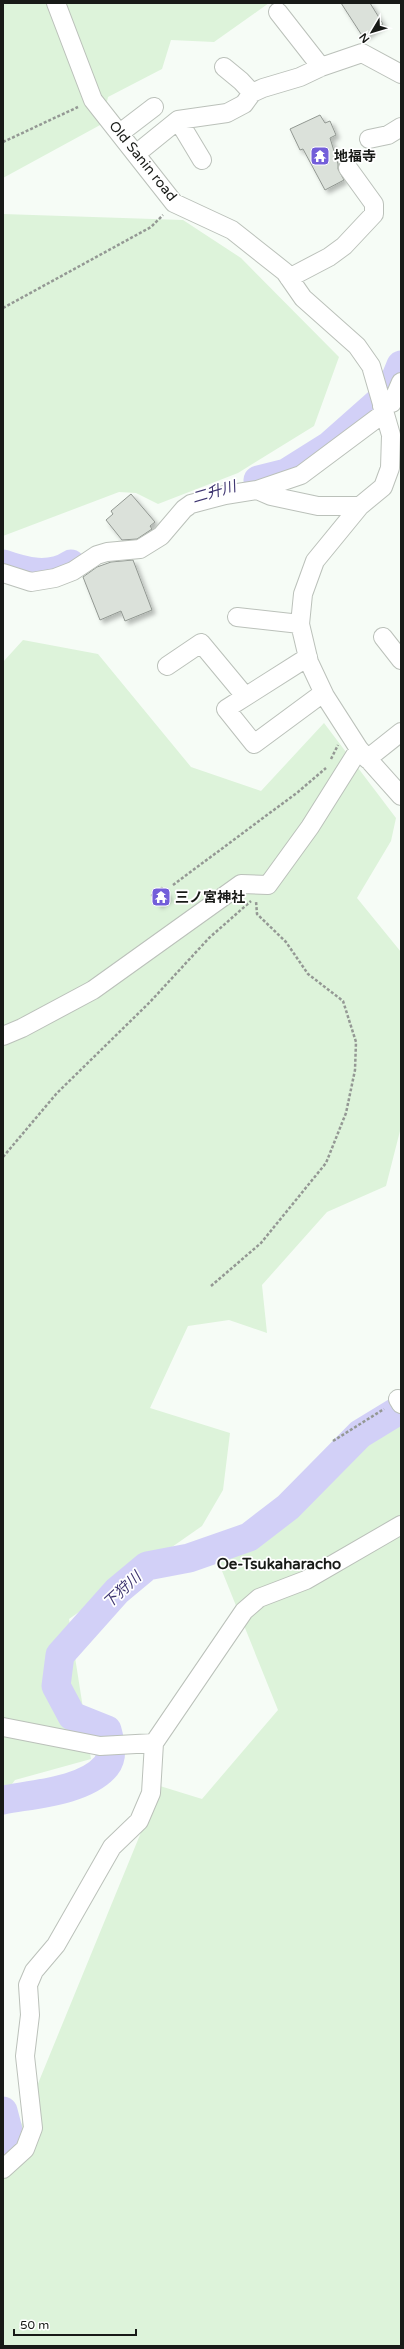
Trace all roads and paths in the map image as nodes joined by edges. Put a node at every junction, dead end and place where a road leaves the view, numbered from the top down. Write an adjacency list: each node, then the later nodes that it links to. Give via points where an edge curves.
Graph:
1 (56, 3): 7 (street, Old Sanin road)
2 (278, 12): 4 (street)
3 (224, 67): 6 (street)
4 (320, 67): 5 (street, via 362,53); 6 (street, via 300,77)
5 (401, 74)
6 (252, 93): 9 (street, via 244,104 227,113)
7 (92, 100): 11 (street, Old Sanin road); 13 (path)
8 (154, 107): 11 (street)
9 (178, 120): 14 (street); 15 (street)
10 (400, 129): 12 (street)
11 (120, 133): 14 (street, Old Sanin road)
12 (369, 139)
13 (3, 142)
14 (136, 154): 17 (street, Old Sanin road)
15 (202, 160)
16 (348, 168): 18 (street, via 374,204 374,214 344,246)
17 (174, 203): 18 (street, Old Sanin road, via 232,230 285,272); 19 (path, via 151,227)
18 (289, 278): 21 (street, Old Sanin road, via 303,298 357,346 371,366)
19 (3, 308)
20 (401, 382): 21 (street, via 392,403)
21 (383, 410): 22 (street, Old Sanin road); 23 (street, via 301,475)
22 (396, 443): 24 (street, Old Sanin road, via 383,487)
23 (257, 490): 24 (street, via 270,496 318,506); 25 (street, via 225,494 191,504 152,543 140,549 96,555 73,571 55,578 31,582)
24 (360, 506): 27 (street, Old Sanin road, via 315,561 303,594)
25 (3, 572)
26 (237, 617): 27 (street)
27 (300, 624): 29 (street, Old Sanin road)
28 (383, 637): 30 (street)
29 (308, 657): 32 (street, Old Sanin road); 33 (street)
30 (401, 660)
31 (167, 666): 33 (street, via 201,643)
32 (323, 693): 33 (street, via 254,744 226,709); 34 (street, Old Sanin road)
33 (245, 696)
34 (345, 728): 36 (street, Old Sanin road); 38 (path, via 328,766 298,792)
35 (401, 732): 36 (street)
36 (363, 754): 37 (street, Old Sanin road); 39 (street, via 268,885 241,884 93,990)
37 (401, 796)
38 (173, 885)
39 (3, 1036)
40 (3, 1157): 41 (path, via 57,1093 150,1002 209,938 256,896 257,914 286,942 308,974 343,1001 356,1042 355,1070 346,1113 326,1163 261,1243)
41 (210, 1286)
42 (399, 1401): 43 (path)
43 (333, 1441)
44 (401, 1525): 46 (street, via 306,1580 258,1598 244,1611)
45 (3, 1727): 46 (street, via 100,1746)
46 (154, 1743): 47 (street, via 151,1793 140,1821 112,1847 56,1945 34,1971 28,1985 30,2015 24,2056 33,2128 25,2149)
47 (3, 2169)

